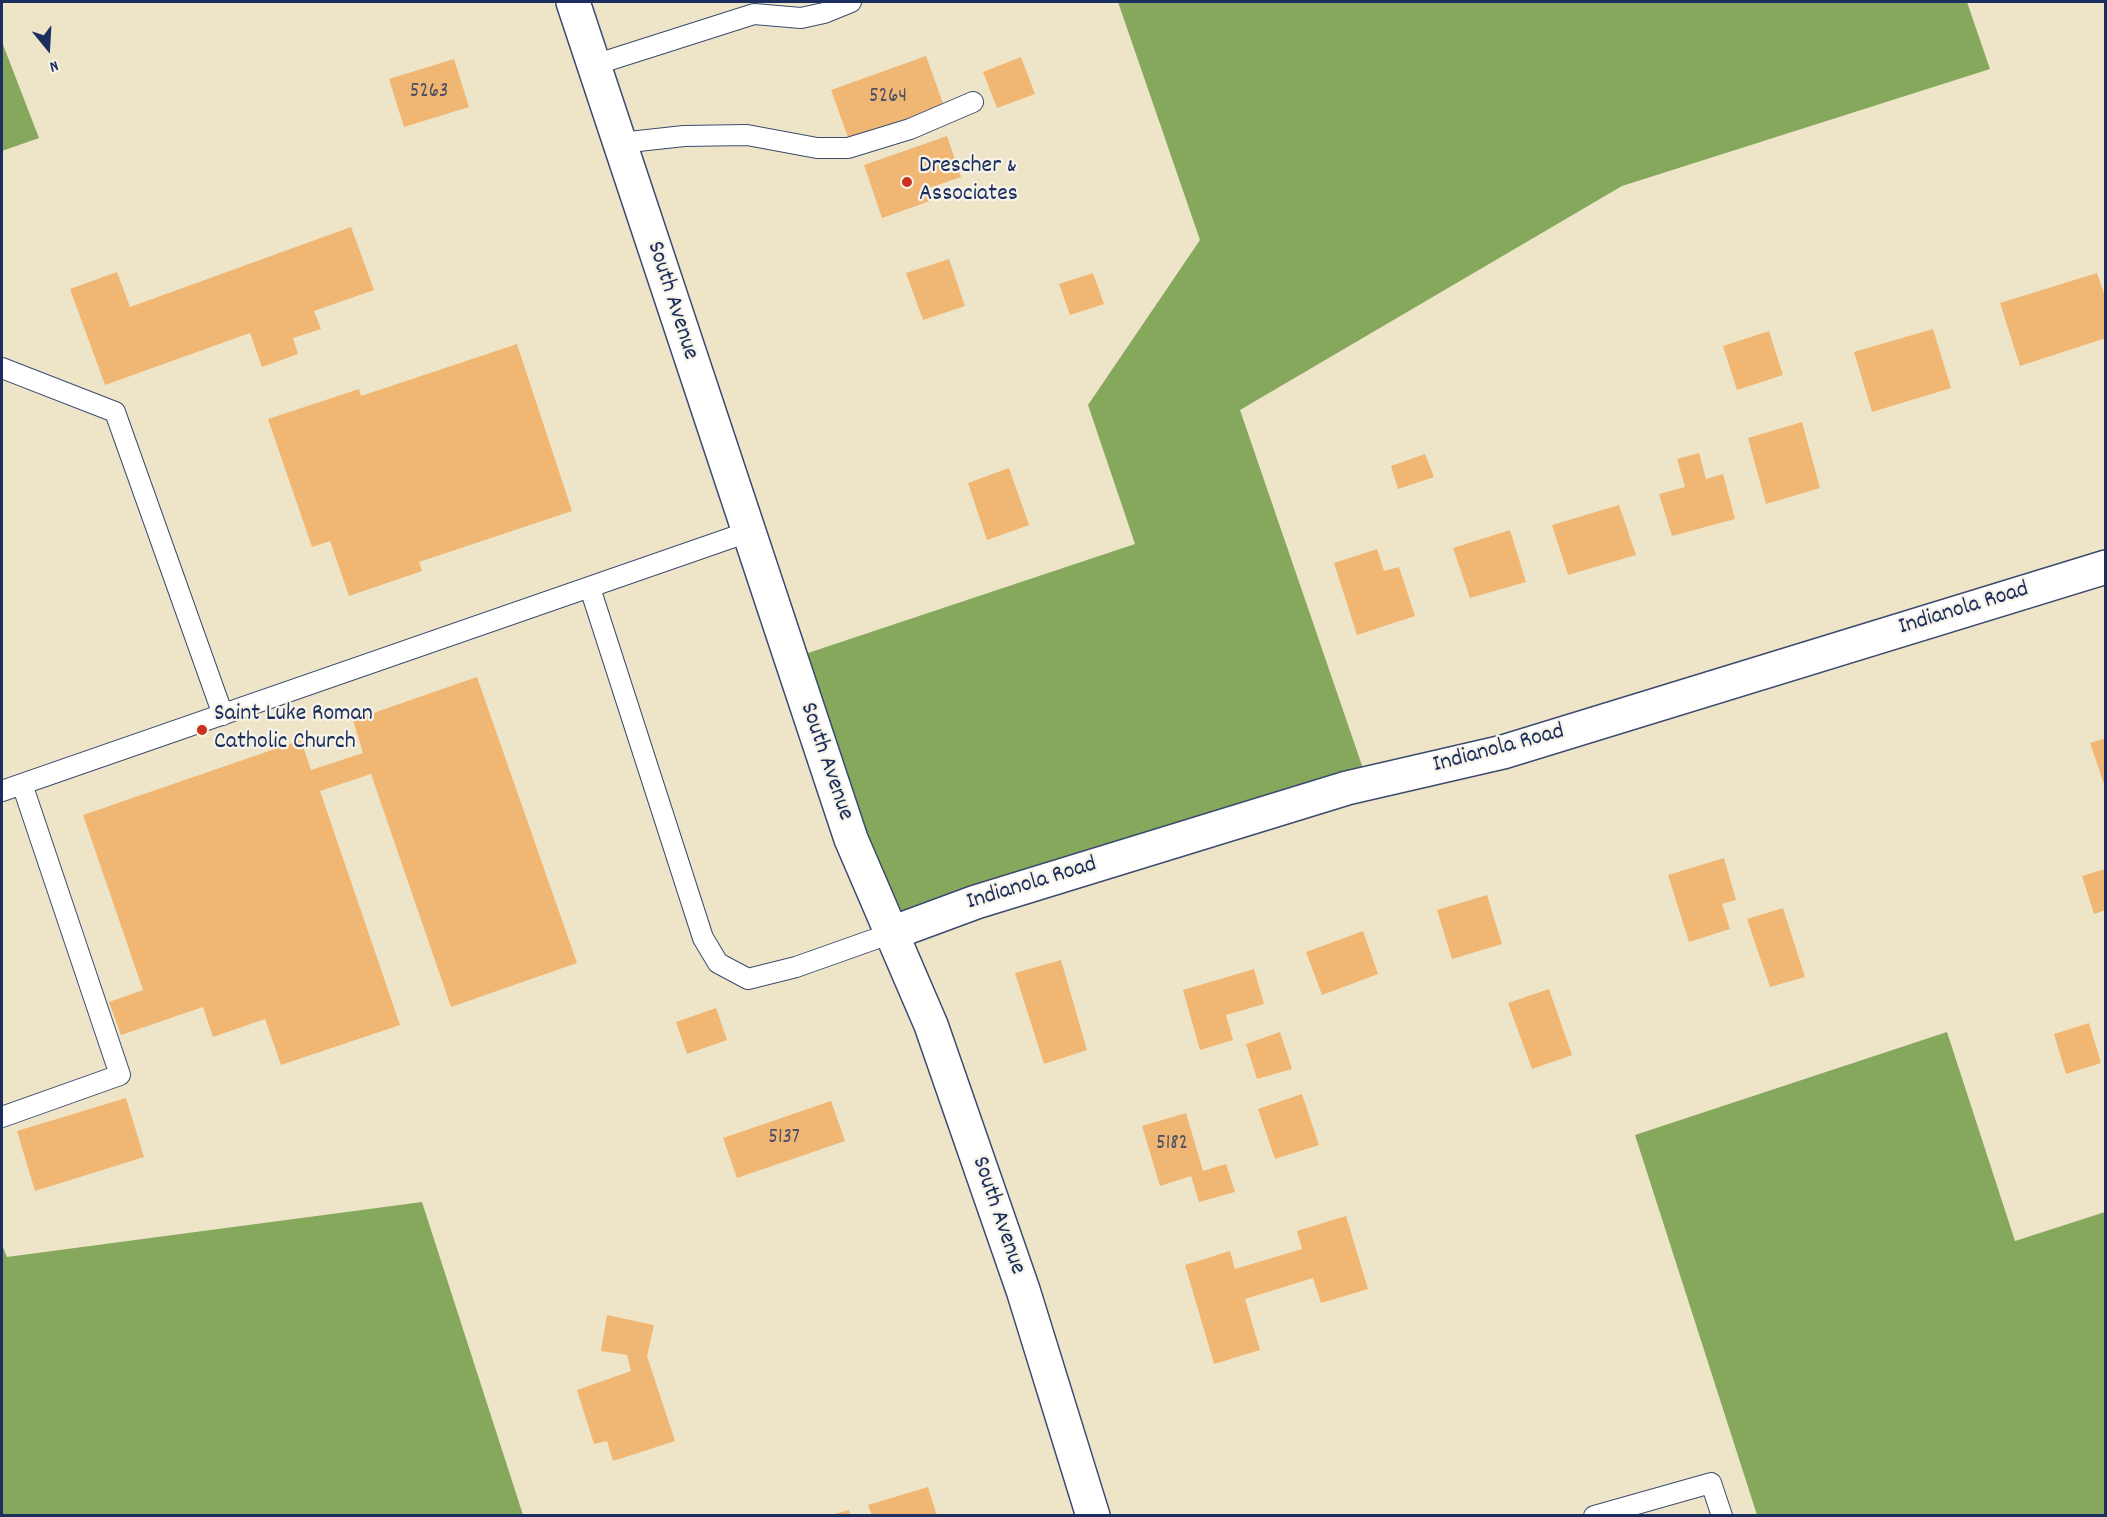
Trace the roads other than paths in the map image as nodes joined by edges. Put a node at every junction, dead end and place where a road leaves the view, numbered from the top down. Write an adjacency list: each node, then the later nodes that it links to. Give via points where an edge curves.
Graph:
1 (573, 2): 3 (main road, South Avenue)
2 (851, 2): 3 (lane, via 801,18 754,14)
3 (594, 65): 5 (main road, South Avenue)
4 (973, 102): 5 (lane, via 910,129 848,148 817,148 747,135)
5 (620, 143): 7 (main road, South Avenue)
6 (2, 368): 10 (lane, via 115,412)
7 (748, 532): 9 (lane); 13 (main road, South Avenue, via 851,839)
8 (2106, 567): 13 (main road, Indianola Road, via 1503,752 1347,788 976,902)
9 (590, 588): 10 (lane); 13 (lane, via 703,938 718,963 748,979 796,967)
10 (223, 715): 11 (lane)
11 (22, 784): 12 (lane); 14 (lane, via 120,1076)
12 (2, 791)
13 (892, 933): 15 (main road, South Avenue, via 926,1013 1023,1290)
14 (2, 1117)
15 (1093, 1515)
16 (1594, 1515): 17 (lane, via 1711,1483)
17 (1722, 1515)

